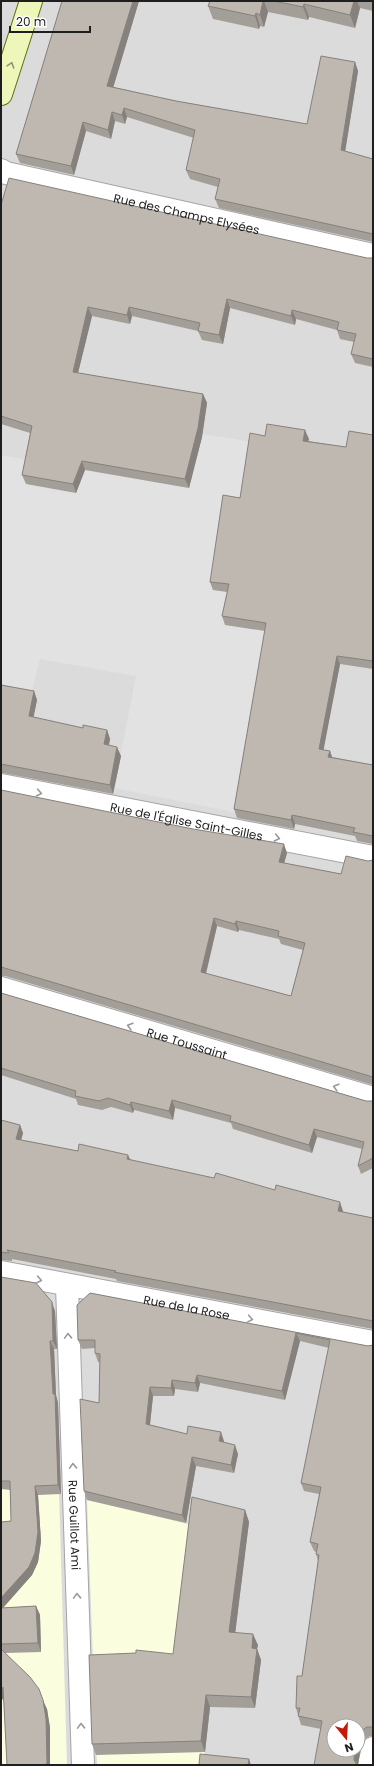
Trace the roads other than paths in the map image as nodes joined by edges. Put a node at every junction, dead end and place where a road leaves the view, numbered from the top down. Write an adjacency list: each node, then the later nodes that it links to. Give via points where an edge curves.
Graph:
1 (31, 1): 2 (main road, one-way to 1)
2 (1, 94)
3 (1, 170): 4 (street, Rue des Champs Elysées)
4 (373, 255)
5 (1, 785): 6 (street, Rue de l'Église Saint-Gilles, one-way to 6)
6 (373, 857)
7 (1, 988): 8 (street, Rue Toussaint, one-way to 7)
8 (373, 1098)
9 (1, 1272): 10 (street, Rue de la Rose, one-way to 10)
10 (67, 1285): 11 (street, Rue de la Rose, one-way to 11); 13 (street, Rue Guillot Ami, one-way to 10)
11 (373, 1342)
12 (373, 1748): 14 (street)
13 (82, 1765)
14 (369, 1765)

